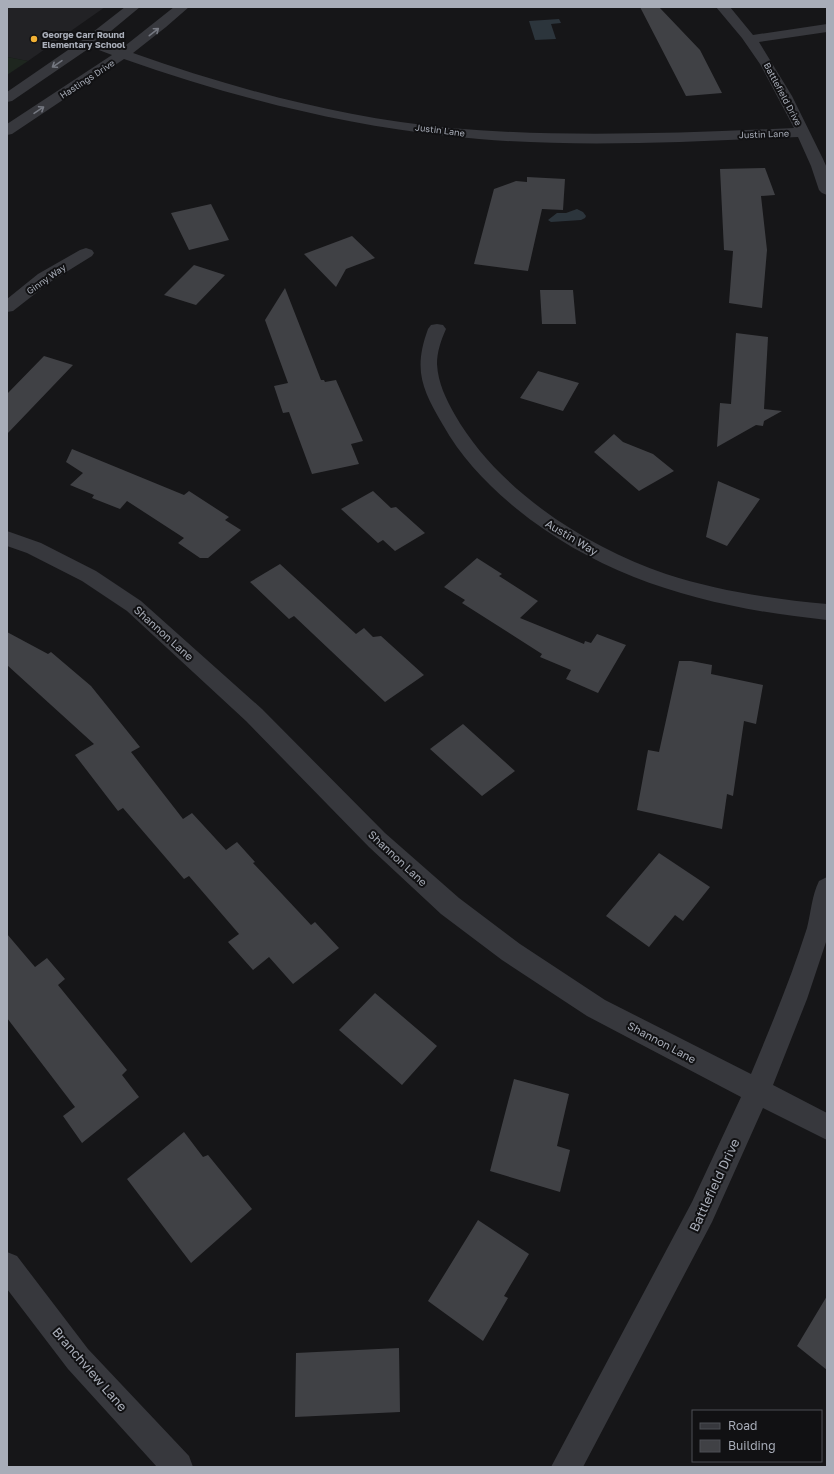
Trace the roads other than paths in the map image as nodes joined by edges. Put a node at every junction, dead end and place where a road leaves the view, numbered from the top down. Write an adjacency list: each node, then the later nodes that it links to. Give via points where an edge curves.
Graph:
1 (133, 7): 6 (street)
2 (182, 7): 7 (street, Hastings Drive, one-way to 2)
3 (723, 7): 5 (street, Battlefield Drive)
4 (827, 28): 5 (street)
5 (751, 39): 10 (street, Battlefield Drive, via 772,71)
6 (89, 42): 7 (street, Justin Lane); 8 (street, one-way to 8)
7 (124, 55): 9 (street, Hastings Drive, one-way to 7); 10 (street, Justin Lane, via 260,97 320,111 448,132 584,139)
8 (7, 98)
9 (7, 131)
10 (803, 132): 11 (street, Battlefield Drive)
11 (827, 190)
12 (86, 252): 13 (street, Ginny Way, via 44,278)
13 (7, 307)
14 (437, 329): 16 (street, Austin Way, via 430,349 428,370 446,417 462,443 489,474 530,510 562,533 608,558 658,579 724,597)
15 (7, 538): 18 (street, Shannon Lane, via 34,548 89,576 134,606 254,715 377,840 450,906 511,952 596,1008)
16 (827, 612)
17 (827, 888): 18 (street, Battlefield Drive, via 816,934 794,999)
18 (757, 1092): 19 (street, Shannon Lane); 22 (street, Battlefield Drive, via 702,1212)
19 (827, 1127)
20 (7, 1266): 21 (street, Branchview Lane, via 78,1359)
21 (178, 1467)
22 (566, 1467)

